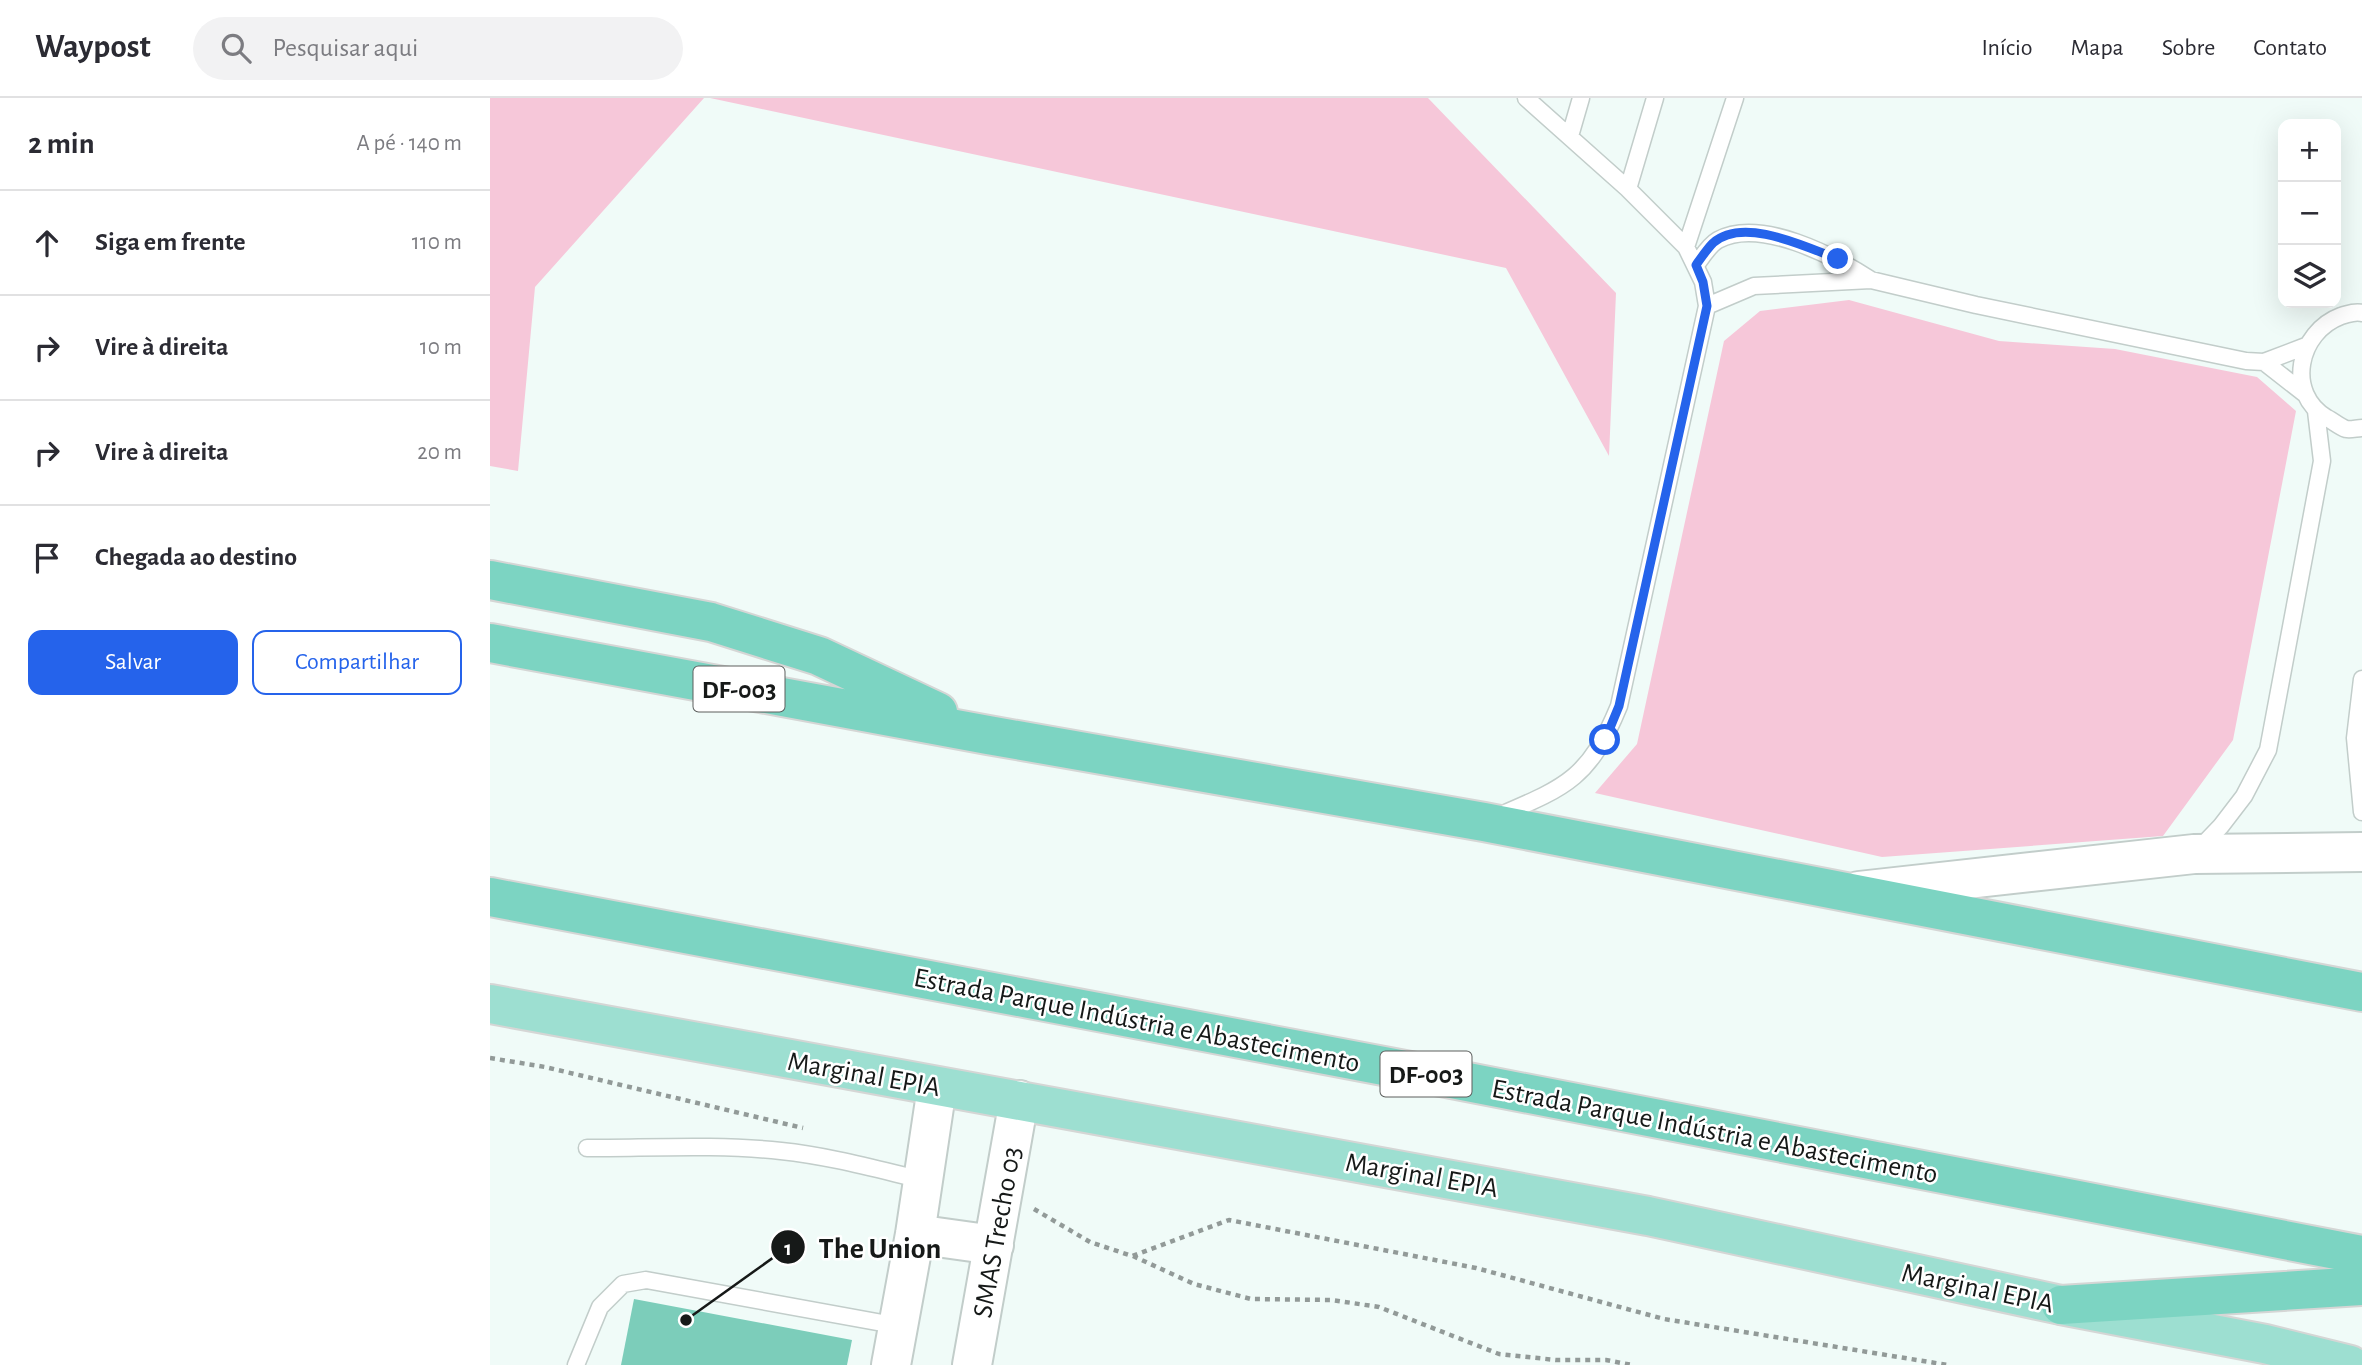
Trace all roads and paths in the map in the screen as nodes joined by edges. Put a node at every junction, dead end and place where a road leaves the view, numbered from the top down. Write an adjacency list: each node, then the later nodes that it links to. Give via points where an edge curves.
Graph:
1 (1526, 98): 5 (lane)
2 (1581, 98): 5 (lane)
3 (1655, 98): 6 (lane)
4 (1735, 98): 7 (lane)
5 (1570, 136): 6 (lane)
6 (1628, 188): 7 (lane)
7 (1686, 247): 8 (lane)
8 (1696, 265): 9 (lane, via 1714,242 1735,233 1764,233 1838,259); 10 (lane)
9 (1871, 280): 10 (lane, via 1754,286); 13 (lane, via 2121,336)
10 (1707, 306): 22 (lane, via 1619,706 1605,740 1591,760 1553,793)
11 (2362, 313): 12 (lane, via 2355,311 2328,321)
12 (2306, 346): 13 (lane); 14 (lane, via 2300,370)
13 (2264, 362): 14 (lane)
14 (2305, 394): 15 (lane)
15 (2316, 411): 16 (lane, via 2344,429); 24 (lane, via 2322,461 2268,750 2244,796)
16 (2362, 428)
17 (490, 580): 20 (highway, via 735,629 819,656)
18 (490, 643): 20 (highway, DF-003)
19 (2362, 679): 21 (lane, via 2354,738)
20 (988, 735): 22 (highway, DF-003)
21 (2362, 812)
22 (1484, 822): 25 (highway, DF-003)
23 (2362, 852): 24 (street)
24 (2194, 854): 25 (street)
25 (1841, 893): 27 (highway, DF-003)
26 (490, 897): 38 (highway, Estrada Parque Indústria e Abastecimento / DF-003)
27 (2362, 992)
28 (490, 1004): 30 (main road, Marginal EPIA)
29 (490, 1058): 32 (path)
30 (937, 1087): 31 (main road, Marginal EPIA); 34 (street)
31 (1019, 1100): 35 (street, SMAS Trecho 03); 41 (main road, Marginal EPIA, via 1648,1216)
32 (808, 1129)
33 (587, 1147): 34 (lane, via 779,1151)
34 (923, 1180): 36 (street)
35 (1003, 1191): 37 (street, SMAS Trecho 03); 39 (path, via 1090,1242)
36 (915, 1234): 37 (street); 42 (street)
37 (994, 1245): 46 (street, SMAS Trecho 03)
38 (2362, 1255)
39 (1132, 1256): 47 (path, via 1194,1284 1251,1299 1332,1300 1380,1307 1499,1354); 48 (path, via 1229,1220 1476,1268 1664,1319)
40 (2362, 1286): 41 (highway)
41 (2061, 1305): 43 (main road, Marginal EPIA)
42 (899, 1326): 44 (lane, via 646,1280 623,1284 600,1307); 45 (street)
43 (2274, 1355): 49 (main road, Marginal EPIA)
44 (576, 1365)
45 (891, 1365)
46 (972, 1365)
47 (1632, 1365)
48 (1948, 1365)
49 (2350, 1365)

